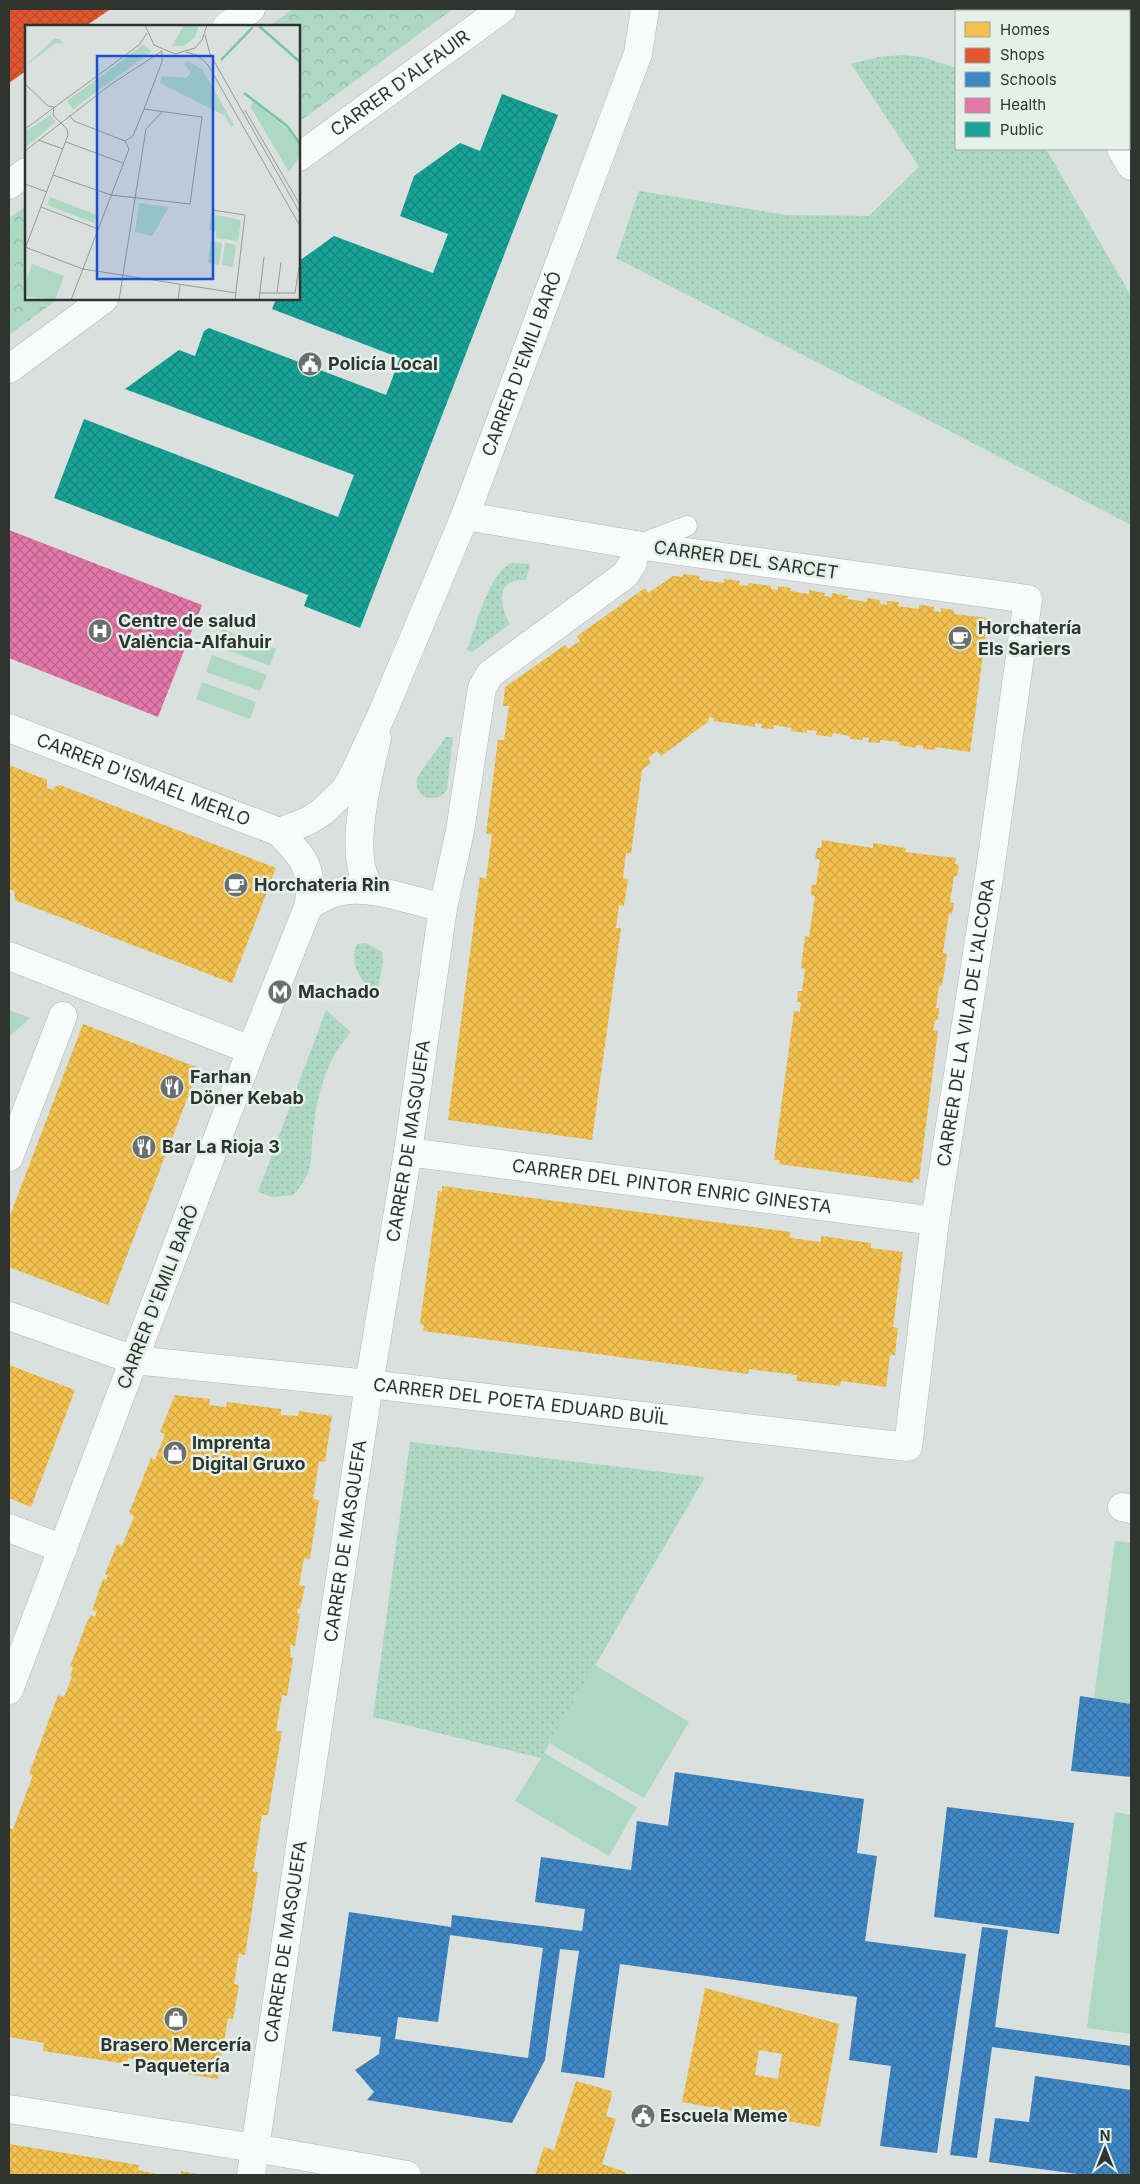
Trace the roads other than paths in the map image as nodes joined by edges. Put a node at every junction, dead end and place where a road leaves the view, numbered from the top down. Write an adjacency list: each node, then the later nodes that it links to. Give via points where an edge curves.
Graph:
1 (251, 9): 4 (street)
2 (502, 9): 6 (street, CARRER D'ALFAUIR)
3 (645, 9): 12 (street, CARRER D'EMILI BARÓ, via 638,54)
4 (228, 25)
5 (1122, 150): 7 (street)
6 (300, 156)
7 (1131, 166)
8 (25, 173): 9 (street)
9 (9, 185)
10 (103, 300): 11 (street)
11 (9, 369)
12 (464, 516): 14 (street, CARRER DEL SARCET); 16 (street, CARRER D'EMILI BARÓ)
13 (687, 526): 14 (lane)
14 (636, 545): 15 (street, CARRER DEL SARCET); 21 (street, CARRER DE MASQUEFA, via 633,563 625,575 490,674 482,688 460,831)
15 (1028, 599): 27 (street, CARRER DE LA VILA DE L'ALCORA, via 991,864)
16 (382, 714): 18 (street, CARRER D'EMILI BARÓ, via 344,791 308,821); 19 (street, CARRER D'EMILI BARÓ, via 364,799 358,850 362,873)
17 (9, 728): 18 (street, CARRER D'ISMAEL MERLO)
18 (279, 832): 20 (street, CARRER D'EMILI BARÓ, via 301,854 309,870)
19 (373, 891): 20 (street, via 335,892); 21 (street)
20 (309, 905): 24 (street, CARRER D'EMILI BARÓ)
21 (443, 908): 25 (street, CARRER DE MASQUEFA)
22 (9, 956): 24 (street)
23 (63, 1016): 26 (street)
24 (251, 1050): 29 (street, CARRER D'EMILI BARÓ)
25 (408, 1152): 27 (street, CARRER DEL PINTOR ENRIC GINESTA); 30 (street, CARRER DE MASQUEFA)
26 (9, 1156)
27 (935, 1221): 31 (street, CARRER DE LA VILA DE L'ALCORA)
28 (9, 1316): 29 (street, CARRER DEL POETA EDUARD BUÏL)
29 (134, 1360): 30 (street, CARRER DEL POETA EDUARD BUÏL); 33 (street, CARRER D'EMILI BARÓ)
30 (370, 1384): 31 (street, CARRER DEL POETA EDUARD BUÏL); 36 (street, CARRER DE MASQUEFA)
31 (908, 1447)
32 (9, 1528): 33 (street)
33 (63, 1549): 34 (street, CARRER D'EMILI BARÓ)
34 (9, 1690)
35 (9, 2109): 36 (street)
36 (256, 2148): 37 (street, CARRER DE MASQUEFA); 38 (street)
37 (251, 2175)
38 (407, 2175)

